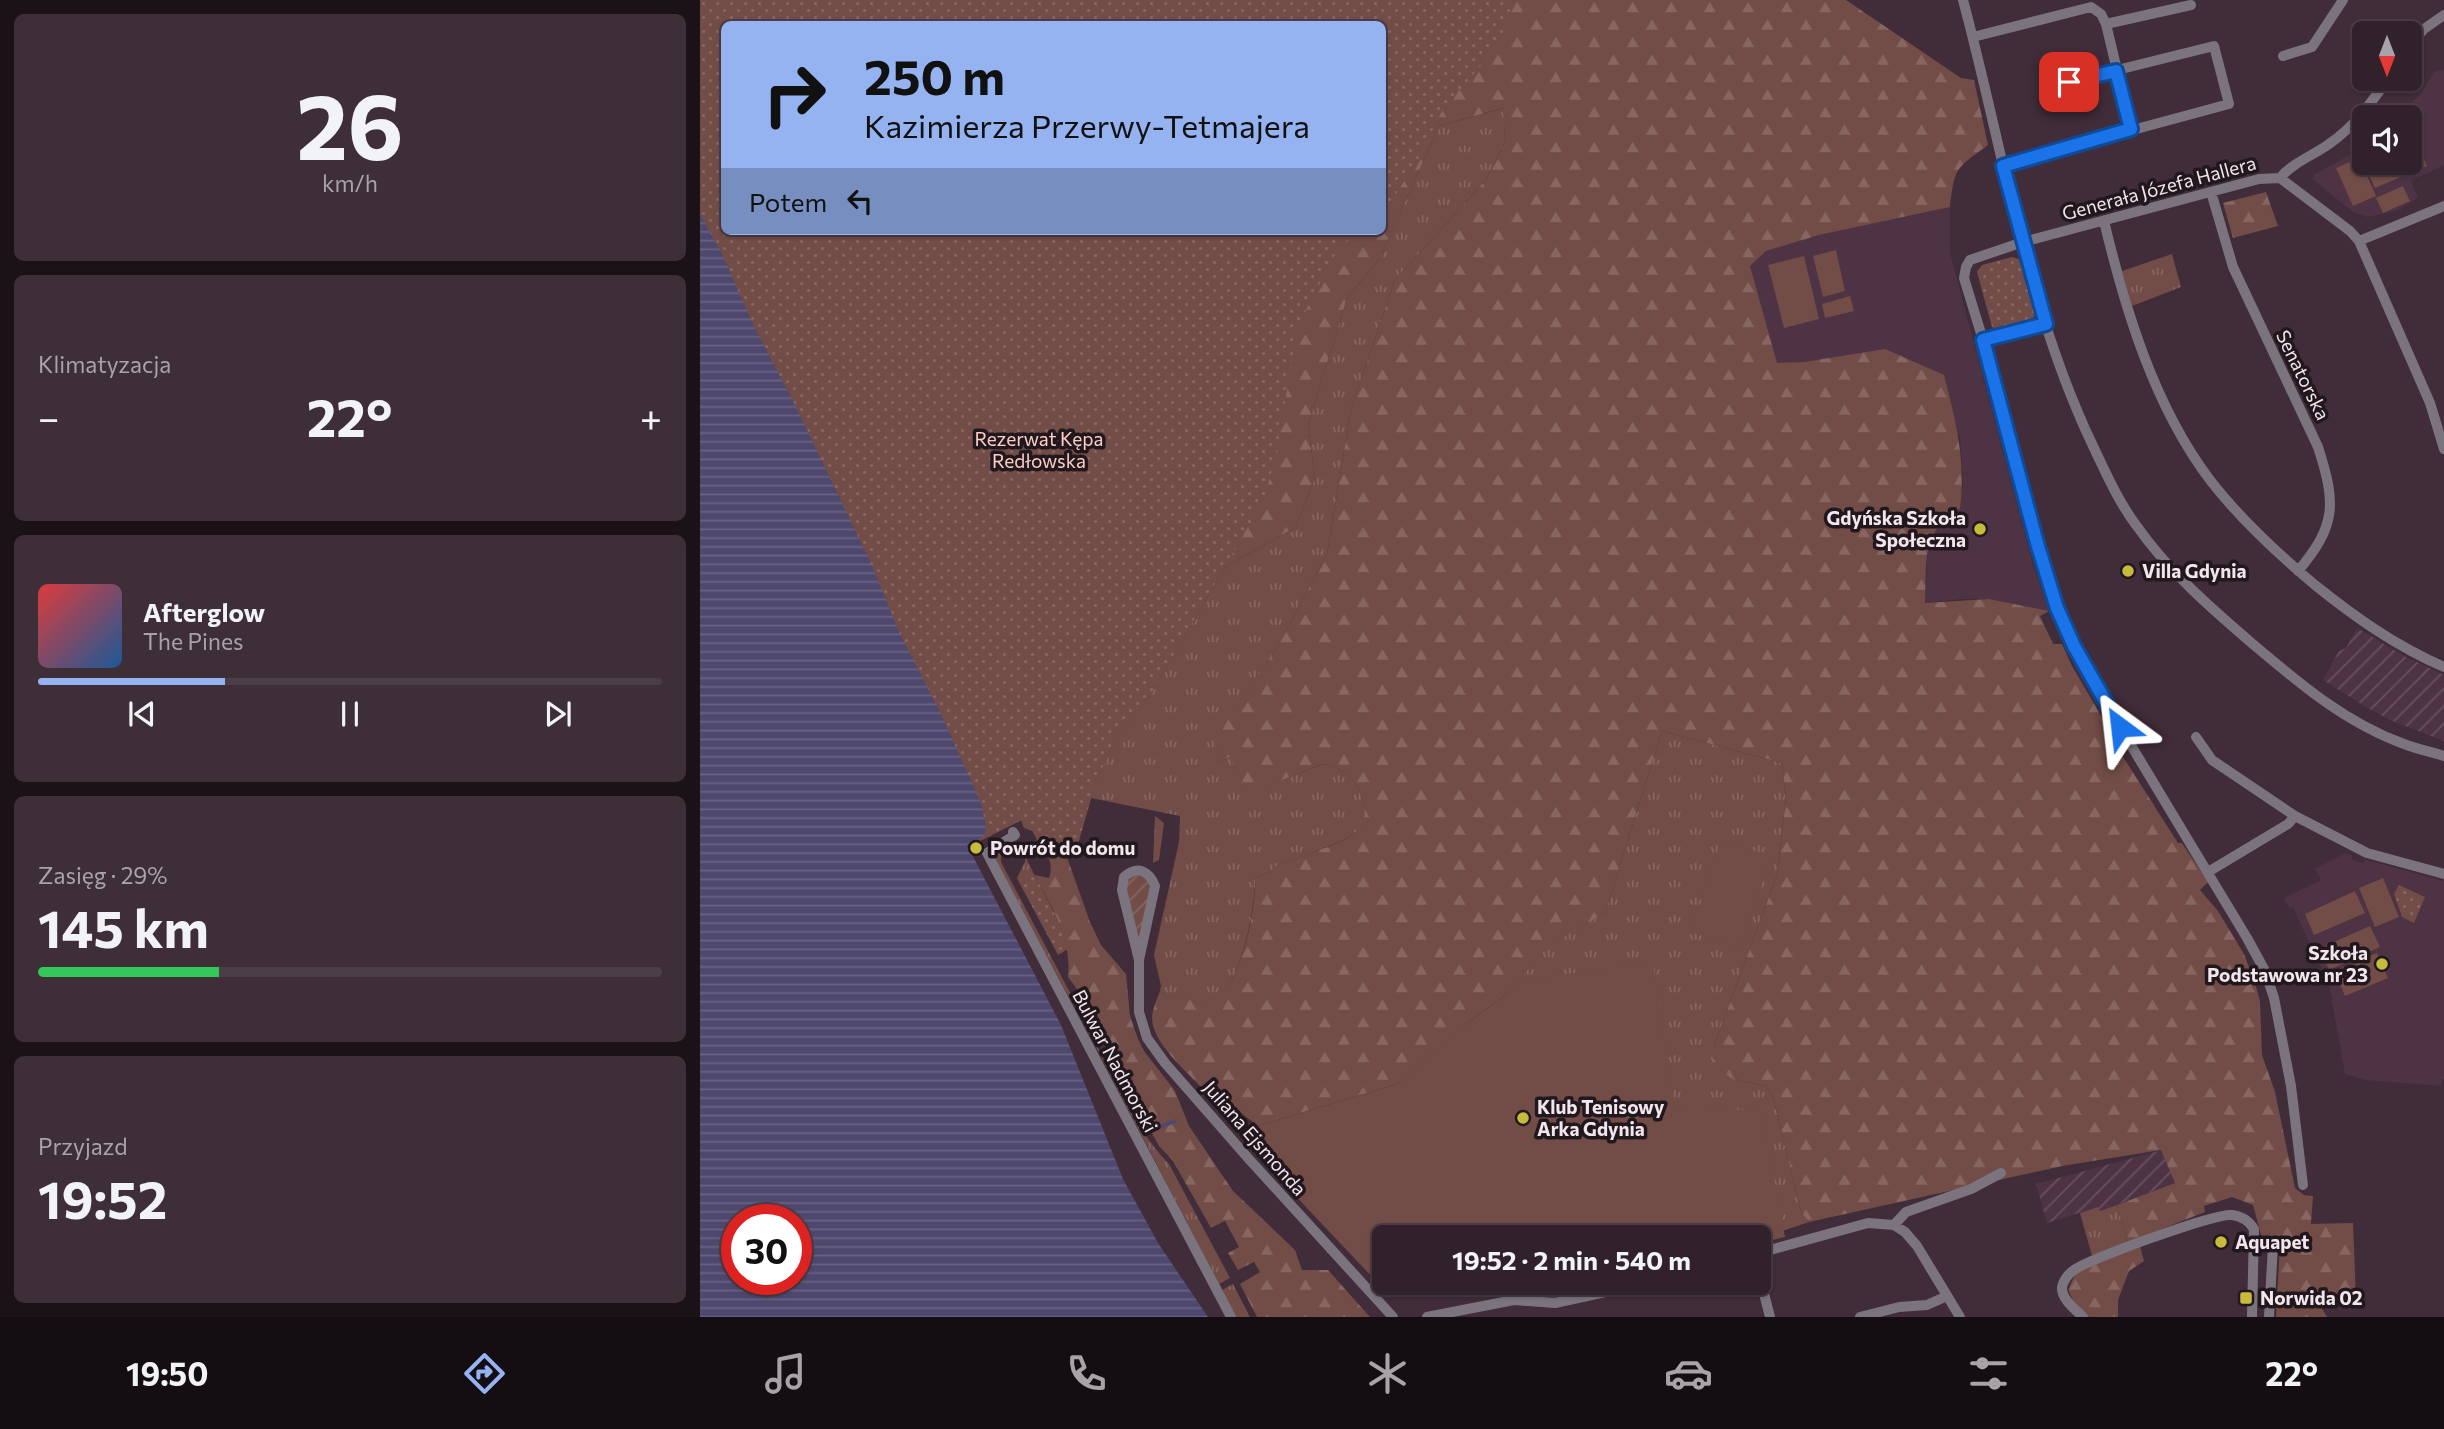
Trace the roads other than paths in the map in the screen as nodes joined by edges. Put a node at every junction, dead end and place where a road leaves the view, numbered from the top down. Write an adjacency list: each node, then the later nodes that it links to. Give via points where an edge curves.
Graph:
1 (1963, 0): 7 (street)
2 (2343, 0): 8 (street, via 2312,47)
3 (2191, 5): 5 (street)
4 (2444, 15): 6 (street)
5 (2106, 24): 7 (street, via 2091,7); 9 (street)
6 (2422, 31)
7 (1973, 37): 13 (street)
8 (2283, 56)
9 (2116, 71): 10 (street); 12 (street); 12 (street, via 2214,46 2229,104)
10 (2069, 82)
11 (2379, 91): 14 (street, via 2342,134)
12 (2131, 129): 13 (street)
13 (2003, 166): 19 (street)
14 (2280, 178): 15 (street, Generała Józefa Hallera); 18 (street, Generała Józefa Hallera)
15 (2211, 192): 17 (street, Generała Józefa Hallera); 23 (street, Senatorska, via 2233,267 2325,468 2330,519)
16 (2444, 206): 18 (street)
17 (2104, 221): 19 (street, Generała Józefa Hallera); 23 (street, via 2130,318 2177,429 2231,505)
18 (2359, 241): 22 (street, via 2430,403)
19 (2023, 242): 20 (street); 21 (street, Generała Józefa Hallera, via 1970,260 1966,267 1964,278)
20 (2046, 324): 21 (street); 26 (street, via 2074,405 2106,473 2134,524 2186,586 2309,692 2404,744)
21 (1983, 340): 29 (street, via 2037,543 2065,628)
22 (2444, 449)
23 (2298, 571): 24 (street, via 2364,624)
24 (2444, 667)
25 (2196, 737): 27 (street, via 2212,760)
26 (2444, 757)
27 (2295, 816): 29 (street); 30 (street, via 2367,853)
28 (1013, 831): 42 (street, Bulwar Nadmorski, via 1015,835 987,853)
29 (2208, 872): 33 (street, via 2271,988 2291,1086)
30 (2444, 874)
31 (1139, 960): 31 (street, Juliana Ejsmonda, via 1154,886 1145,871 1135,870 1124,877 1122,890); 43 (street, Juliana Ejsmonda, via 1141,1024 1159,1054)
32 (2001, 1173): 34 (street, via 1906,1212)
33 (2303, 1185)
34 (1894, 1226): 36 (street, via 1868,1223); 39 (street, via 1917,1246)
35 (2273, 1245): 50 (street)
36 (1771, 1250)
37 (1592, 1295): 40 (street)
38 (1764, 1295): 45 (street)
39 (1947, 1296): 46 (street, via 1927,1305); 47 (street)
40 (1555, 1303): 41 (street); 44 (street, via 1514,1300)
41 (1556, 1315)
42 (1231, 1317)
43 (1393, 1317)
44 (1427, 1317)
45 (1770, 1317)
46 (1860, 1317)
47 (1960, 1317)
48 (2083, 1317): 49 (street, via 2062,1290 2074,1270 2173,1231 2231,1215 2249,1222 2253,1229)
49 (2252, 1317)
50 (2269, 1317)

